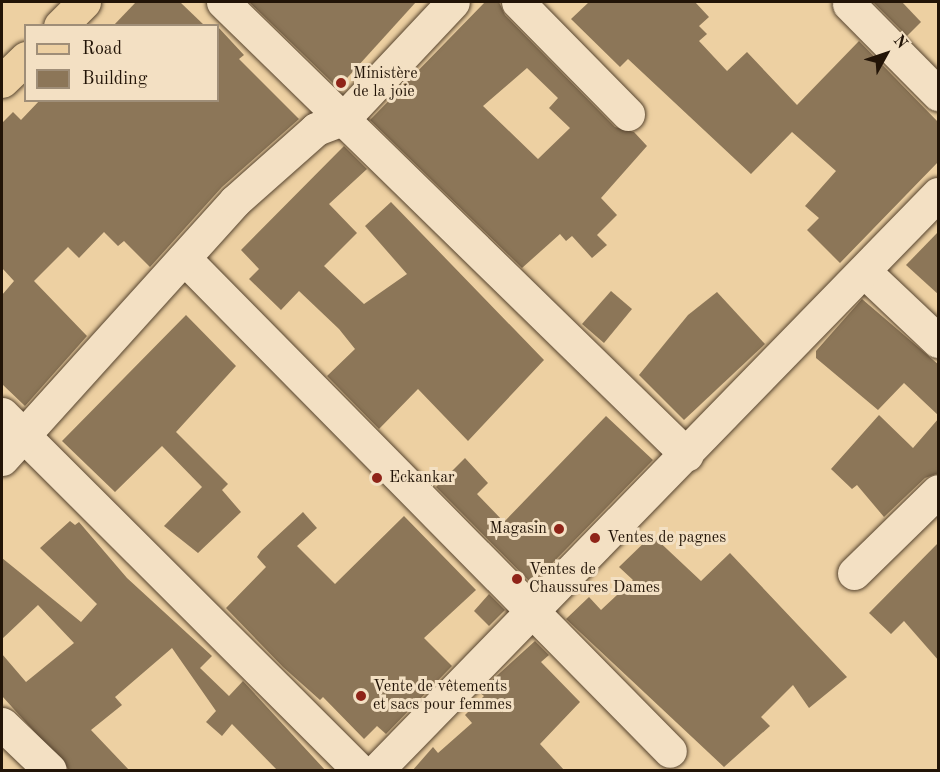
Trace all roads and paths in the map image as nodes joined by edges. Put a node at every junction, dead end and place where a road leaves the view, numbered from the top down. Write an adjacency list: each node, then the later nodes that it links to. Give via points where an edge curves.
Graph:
1 (84, 2): 6 (main road)
2 (223, 2): 11 (street)
3 (453, 2): 11 (street)
4 (518, 2): 10 (street)
5 (849, 4): 9 (street)
6 (62, 24)
7 (24, 60): 8 (main road)
8 (2, 81)
9 (939, 94)
10 (628, 114)
11 (344, 118): 13 (street, via 316,129 235,201); 17 (street)
12 (939, 194): 14 (street)
13 (184, 258): 16 (street); 20 (street)
14 (864, 271): 15 (street); 17 (street)
15 (939, 341)
16 (8, 436): 24 (street)
17 (687, 455): 20 (street)
18 (939, 491): 19 (street)
19 (854, 573)
20 (534, 611): 22 (street); 25 (street)
21 (2, 724): 23 (street)
22 (670, 751)
23 (50, 771)
24 (359, 771)
25 (377, 771)

